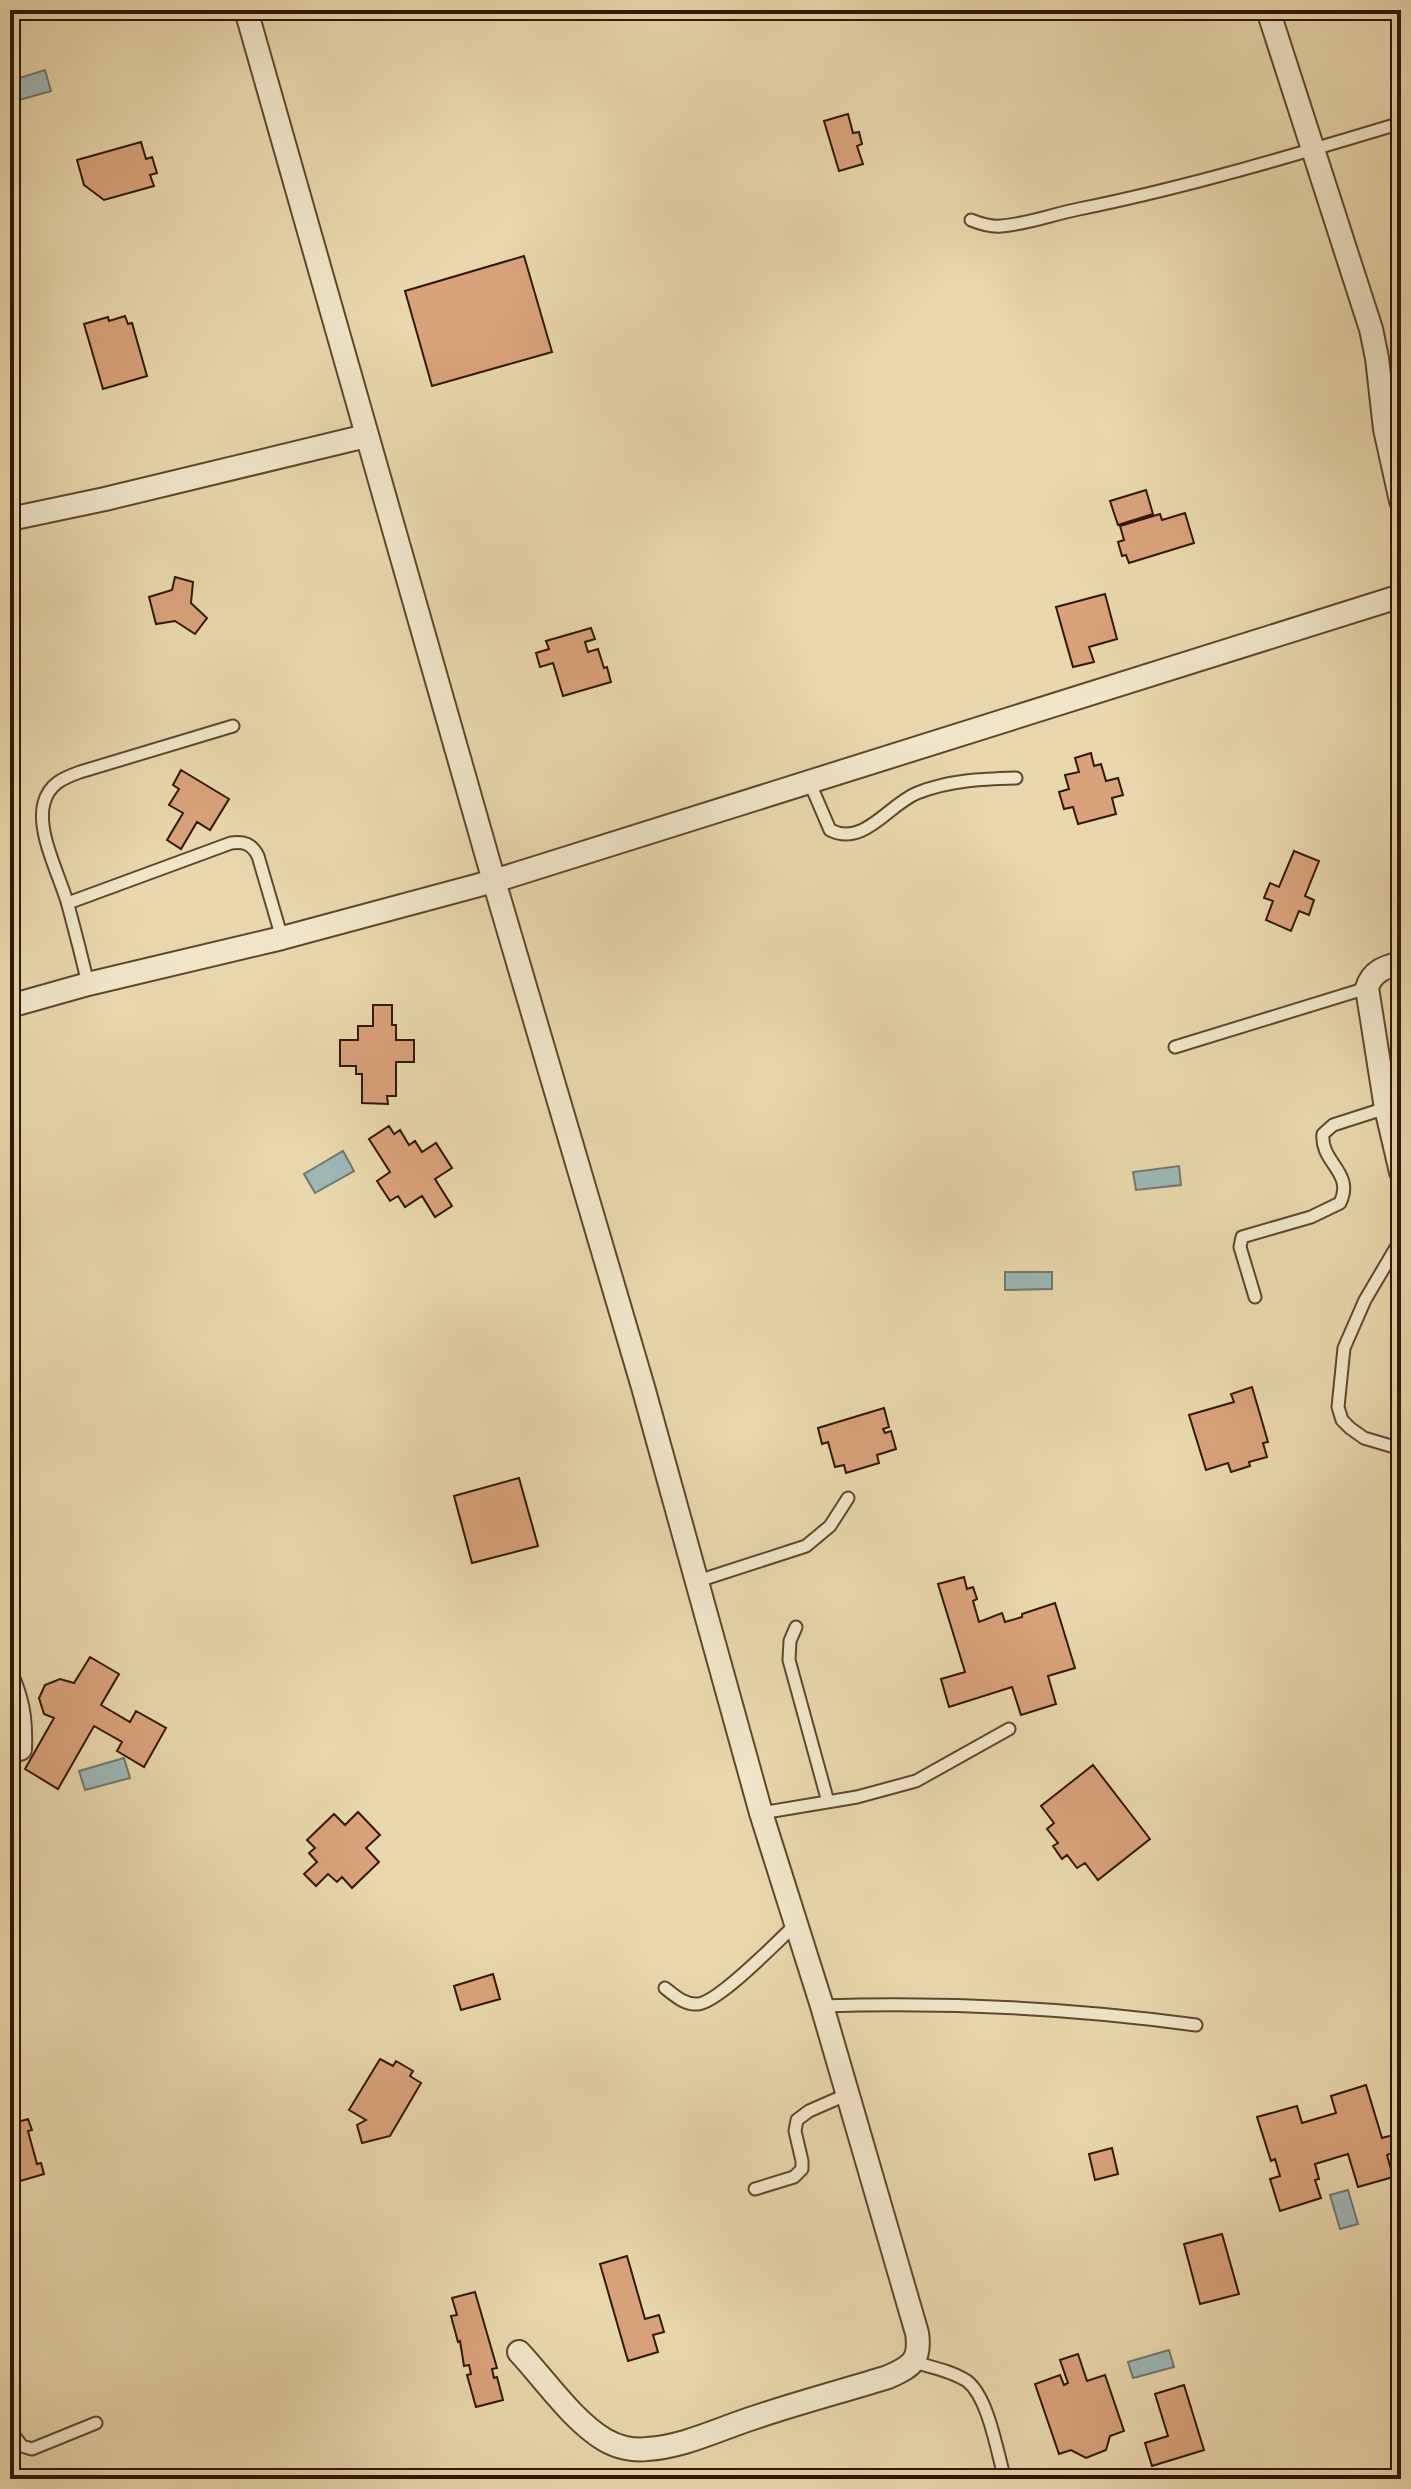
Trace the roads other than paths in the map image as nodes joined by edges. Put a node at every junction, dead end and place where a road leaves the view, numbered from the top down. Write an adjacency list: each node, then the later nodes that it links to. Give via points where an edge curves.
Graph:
1 (246, 10): 6 (street)
2 (1268, 10): 4 (street)
3 (1401, 123): 4 (lane)
4 (1313, 149): 5 (lane, via 1026,223 1000,226); 7 (street, via 1371,329 1390,462)
5 (971, 220)
6 (366, 436): 8 (street); 13 (street)
7 (1401, 501)
8 (10, 519)
9 (1401, 596): 12 (street)
10 (233, 726): 14 (lane, via 58,781 43,805 44,833)
11 (1016, 778): 12 (lane, via 941,785 914,795 852,835 830,830)
12 (809, 781): 13 (street)
13 (494, 881): 15 (street); 28 (street)
14 (68, 903): 15 (lane, via 242,841 258,856); 17 (lane)
15 (282, 938): 17 (street)
16 (1401, 963): 18 (street, via 1370,977)
17 (88, 984): 19 (street)
18 (1367, 988): 20 (lane); 21 (street)
19 (10, 1006)
20 (1175, 1047)
21 (1392, 1078): 22 (street)
22 (1386, 1108): 23 (street); 25 (lane, via 1333,1125 1323,1134 1324,1149 1344,1182 1340,1203 1242,1237 1240,1247)
23 (1401, 1172)
24 (1401, 1239): 26 (lane, via 1344,1348 1338,1407 1342,1420 1364,1438)
25 (1255, 1297)
26 (1401, 1449)
27 (848, 1498): 28 (lane, via 830,1526 806,1546)
28 (698, 1581): 34 (street)
29 (796, 1627): 33 (lane, via 789,1660)
30 (10, 1683): 32 (street, via 19,1707)
31 (1009, 1729): 33 (lane, via 916,1781)
32 (20, 1749)
33 (828, 1802): 34 (lane)
34 (761, 1813): 35 (street)
35 (796, 1924): 36 (lane, via 704,2003 688,2003); 37 (street)
36 (665, 1988)
37 (822, 2006): 38 (lane, via 1076,2010); 39 (street)
38 (1196, 2025)
39 (848, 2094): 40 (lane, via 797,2120 800,2172); 42 (street, via 917,2333)
40 (755, 2189)
41 (519, 2352): 42 (street, via 594,2432 626,2448 644,2450 888,2377)
42 (914, 2362): 45 (lane, via 948,2372 976,2391)
43 (96, 2423): 44 (lane, via 32,2449 22,2446)
44 (10, 2430)
45 (1005, 2479)

